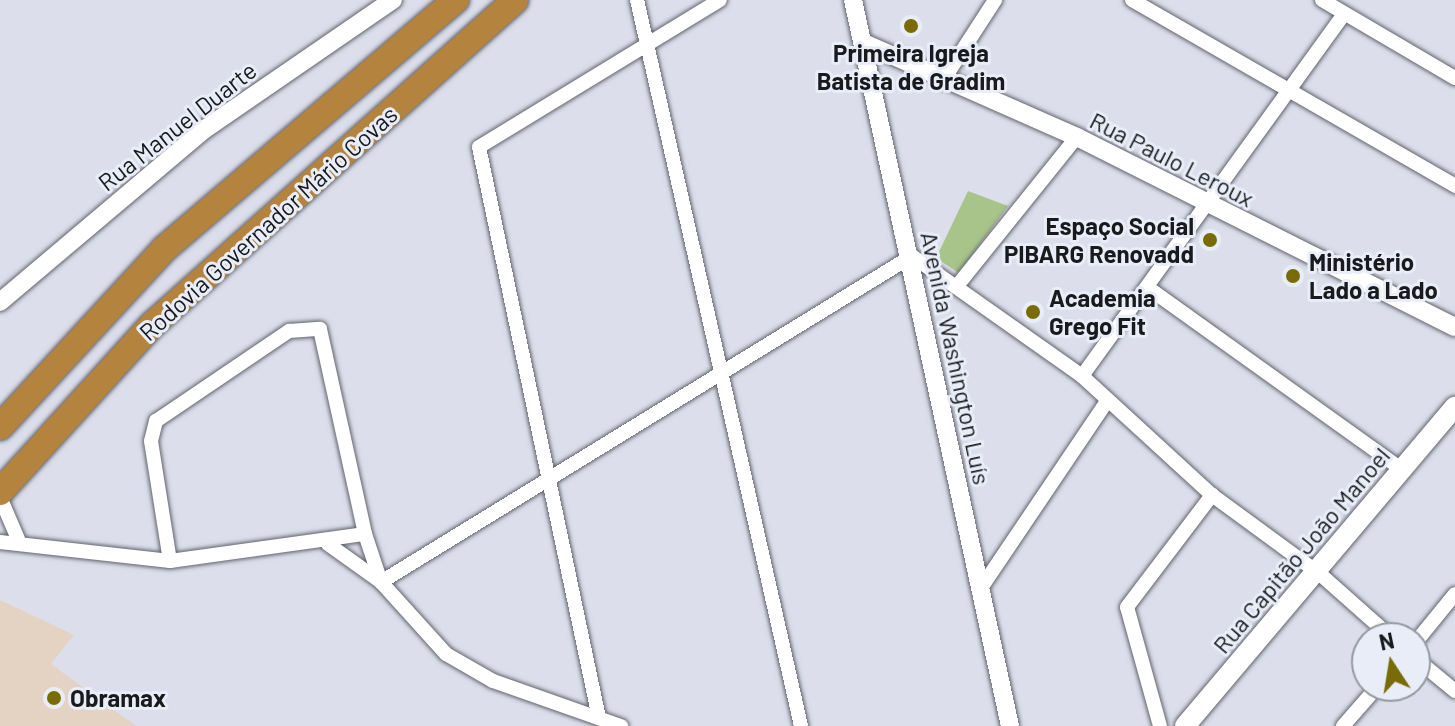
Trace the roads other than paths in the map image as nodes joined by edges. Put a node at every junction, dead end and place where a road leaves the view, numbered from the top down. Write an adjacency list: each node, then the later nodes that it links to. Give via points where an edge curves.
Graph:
1 (393, 0): 22 (street, Rua Manuel Duarte, via 205,129)
2 (456, 0): 28 (highway, Rodovia Governador Mário Covas, via 164,249)
3 (515, 0): 31 (highway, Rodovia Governador Mário Covas, via 152,325)
4 (637, 0): 12 (street)
5 (720, 0): 12 (street)
6 (853, 0): 11 (street, Avenida Washington Luís)
7 (995, 0): 14 (street)
8 (1132, 0): 15 (street)
9 (1322, 0): 10 (street)
10 (1344, 14): 13 (street); 15 (street)
11 (864, 43): 14 (street, Rua Paulo Leroux); 19 (street, Avenida Washington Luís)
12 (647, 45): 24 (street); 30 (street, via 479,147)
13 (1455, 78)
14 (942, 82): 16 (street, Rua Paulo Leroux)
15 (1288, 91): 17 (street); 18 (street)
16 (1077, 137): 18 (street, Rua Paulo Leroux); 20 (street)
17 (1455, 186)
18 (1211, 205): 21 (street); 23 (street, Rua Paulo Leroux)
19 (912, 256): 20 (street); 24 (street); 40 (street, Avenida Washington Luís)
20 (957, 286): 25 (street)
21 (1147, 287): 25 (street); 29 (street)
22 (0, 302)
23 (1455, 327)
24 (723, 374): 30 (street); 49 (street)
25 (1082, 376): 26 (street)
26 (1107, 401): 32 (street); 40 (street)
27 (1455, 407): 29 (main road, Rua Capitão João Manoel)
28 (0, 427)
29 (1403, 470): 38 (main road, Rua Capitão João Manoel)
30 (546, 480): 39 (street); 47 (street)
31 (0, 494): 34 (street)
32 (1212, 495): 38 (street); 51 (street, via 1127,607)
33 (365, 534): 36 (street); 37 (street, via 320,329 289,331 156,421 151,441); 39 (street)
34 (18, 539): 35 (street); 37 (street)
35 (0, 542)
36 (328, 544): 37 (street); 39 (street)
37 (170, 561)
38 (1320, 574): 42 (street); 52 (main road, Rua Capitão João Manoel)
39 (381, 582): 47 (street, via 446,654 493,681)
40 (979, 591): 50 (street, Avenida Washington Luís)
41 (1455, 594): 43 (street)
42 (1374, 622)
43 (1431, 623)
44 (1431, 671): 45 (street)
45 (1455, 691)
46 (1364, 702): 53 (street)
47 (599, 718): 48 (street)
48 (621, 726)
49 (801, 726)
50 (1010, 726)
51 (1160, 726)
52 (1185, 726)
53 (1343, 726)

